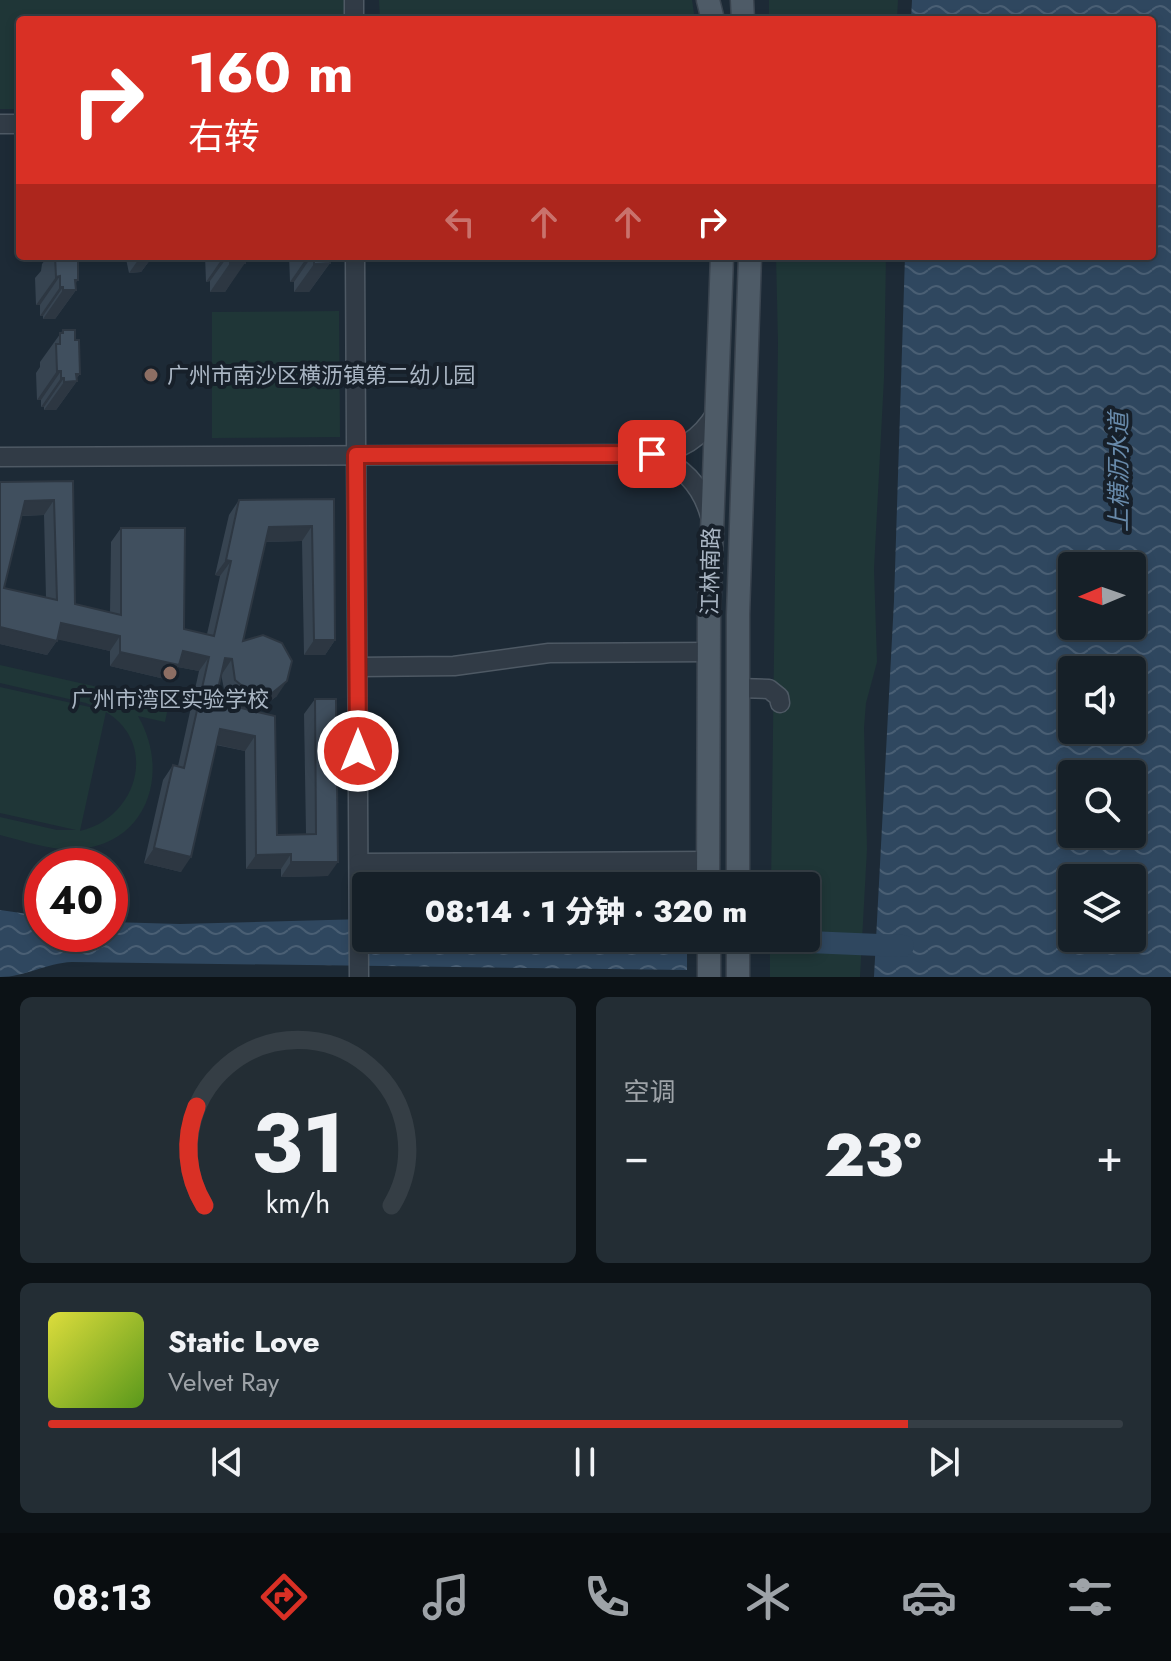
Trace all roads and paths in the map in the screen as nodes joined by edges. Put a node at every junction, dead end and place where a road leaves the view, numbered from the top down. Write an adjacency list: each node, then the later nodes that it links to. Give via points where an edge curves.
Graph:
1 (355, 260): 6 (street)
2 (722, 260): 4 (main road, 江林南路)
3 (750, 260): 11 (main road, 江林南路)
4 (716, 413): 5 (street, via 683,447); 8 (main road, 江林南路)
5 (652, 454): 6 (street); 8 (street, via 684,472)
6 (356, 455): 7 (street); 10 (street)
7 (0, 457)
8 (712, 520): 9 (main road, 江林南路)
9 (709, 652): 10 (street, via 549,653 454,666); 13 (main road, 江林南路)
10 (358, 667): 14 (street)
11 (738, 688): 12 (street, via 769,689); 16 (main road, 江林南路)
12 (780, 703)
13 (708, 861): 14 (street); 15 (main road, 江林南路)
14 (359, 863): 19 (street)
15 (708, 872)
16 (738, 872)
17 (709, 952): 20 (main road)
18 (738, 952): 21 (main road)
19 (359, 977)
20 (709, 977)
21 (738, 977)

